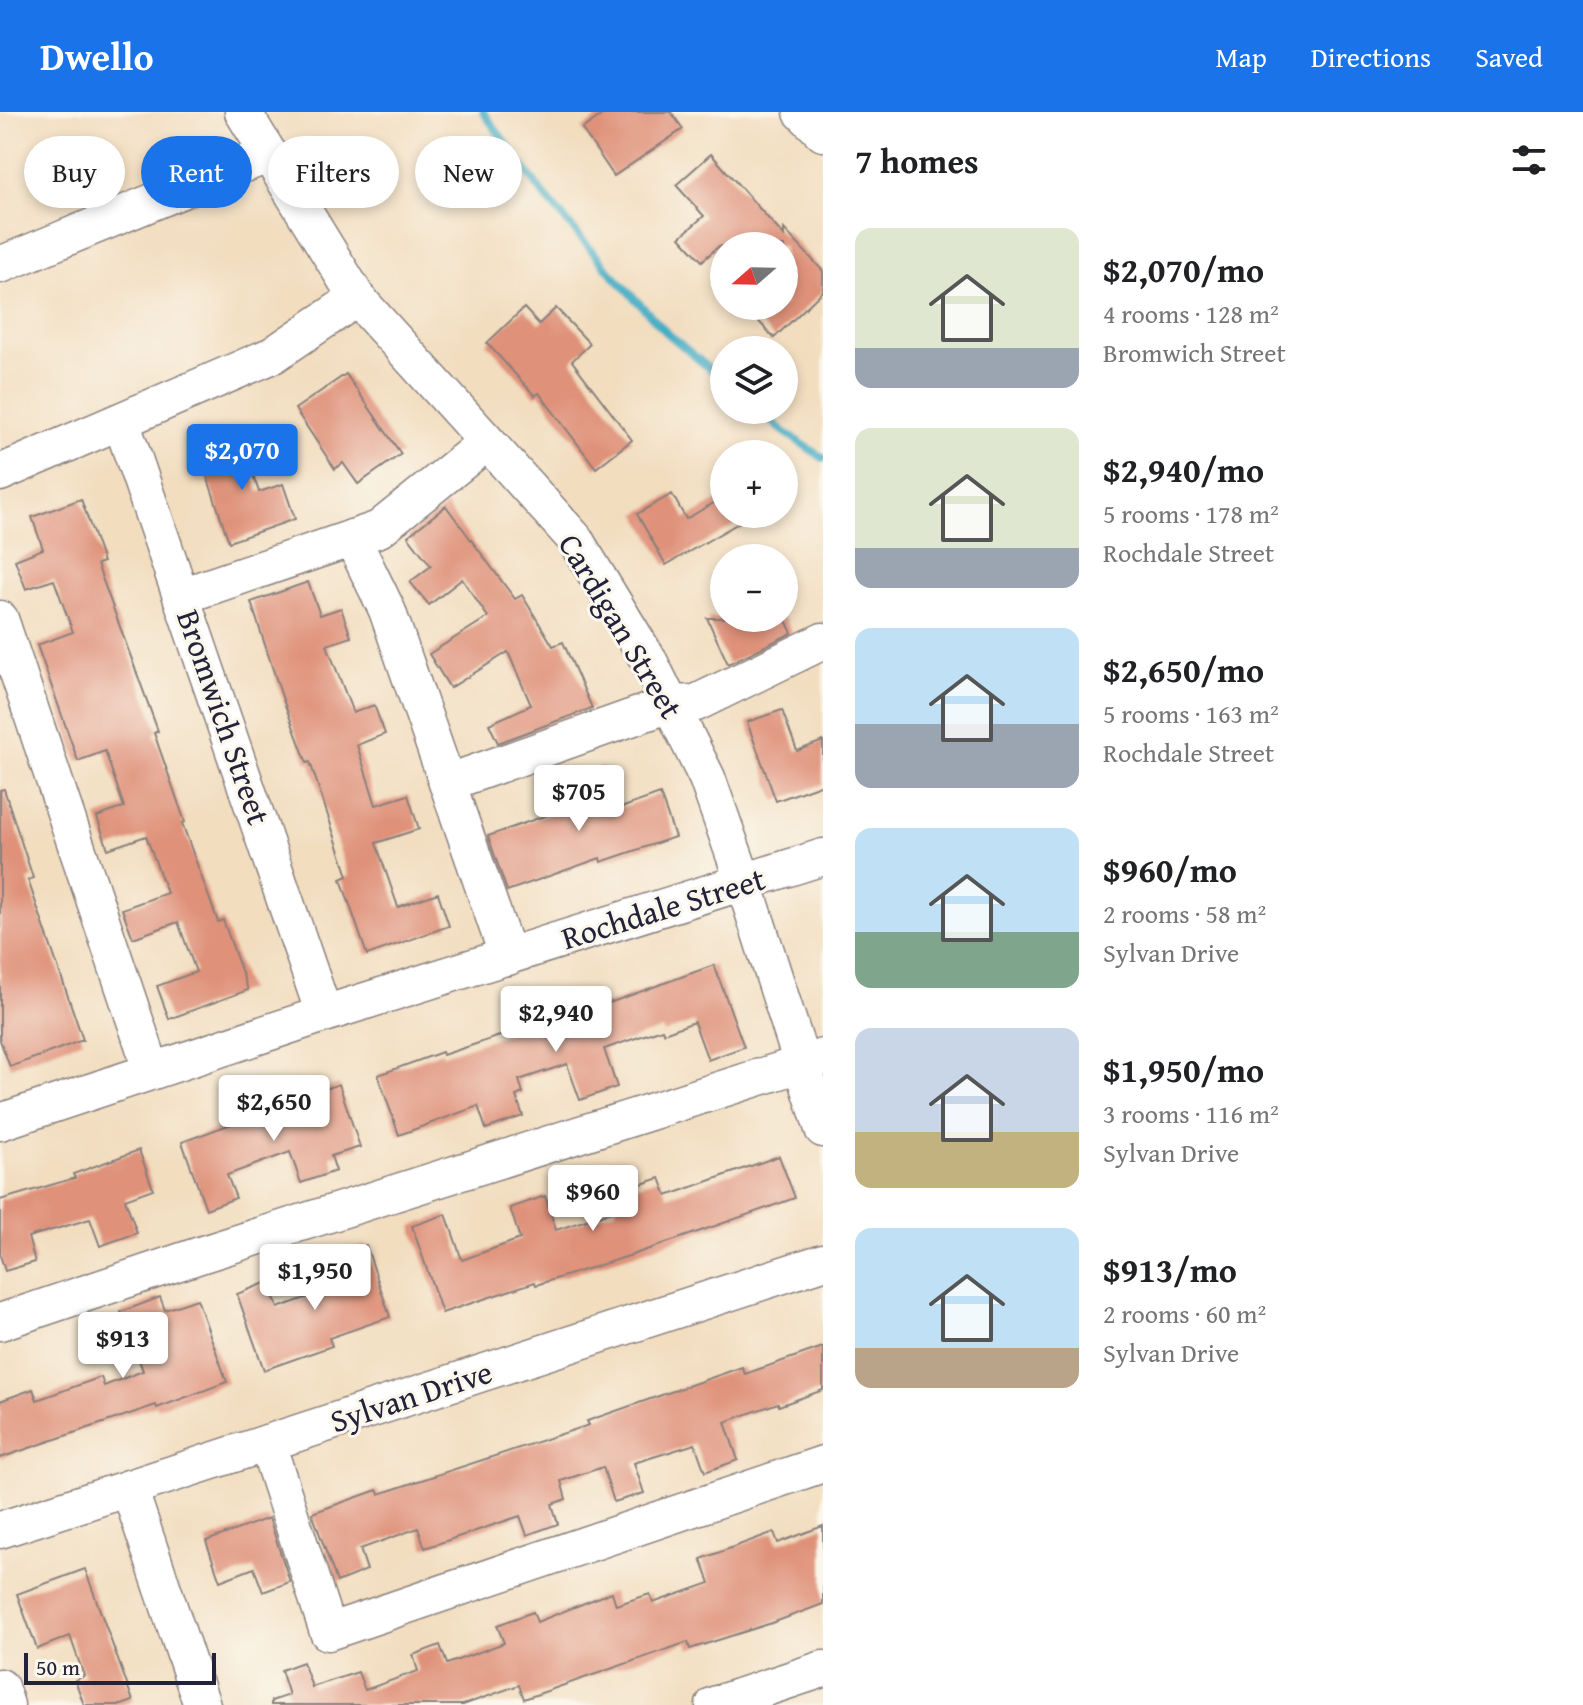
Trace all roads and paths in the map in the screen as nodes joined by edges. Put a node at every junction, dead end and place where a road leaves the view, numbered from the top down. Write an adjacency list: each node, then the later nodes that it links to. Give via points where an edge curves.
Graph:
1 (243, 112): 4 (street, Cardigan Street)
2 (802, 112): 3 (street)
3 (823, 133)
4 (268, 152)
5 (268, 154): 7 (street)
6 (302, 208): 8 (street, Cardigan Street)
7 (0, 265)
8 (357, 298): 9 (street, via 273,355); 10 (street, Cardigan Street)
9 (121, 421): 11 (street); 13 (street, Bromwich Street)
10 (487, 442): 12 (street, via 379,529); 16 (street, Cardigan Street, via 574,538)
11 (0, 473)
12 (352, 538): 13 (street); 17 (street, via 387,610)
13 (182, 596): 21 (street, Bromwich Street)
14 (0, 619): 23 (street)
15 (823, 641): 16 (street, via 696,703)
16 (670, 704): 17 (street); 19 (street, Cardigan Street, via 707,778)
17 (447, 783): 20 (street)
18 (823, 857): 19 (street, Rochdale Street)
19 (744, 883): 20 (street, Rochdale Street); 22 (street, Cardigan Street)
20 (508, 957): 21 (street, Rochdale Street)
21 (324, 1014): 23 (street, Rochdale Street)
22 (812, 1060): 25 (street, Cardigan Street); 27 (street)
23 (152, 1071): 24 (street, Rochdale Street)
24 (0, 1122)
25 (823, 1129)
26 (823, 1262): 28 (street, Sylvan Drive)
27 (0, 1322)
28 (267, 1443): 29 (street, via 328,1632); 30 (street, Sylvan Drive)
29 (823, 1464)
30 (129, 1488): 31 (street, Sylvan Drive); 35 (street)
31 (0, 1530)
32 (816, 1683): 36 (street)
33 (0, 1687): 34 (street)
34 (6, 1705)
35 (202, 1705)
36 (714, 1705)

